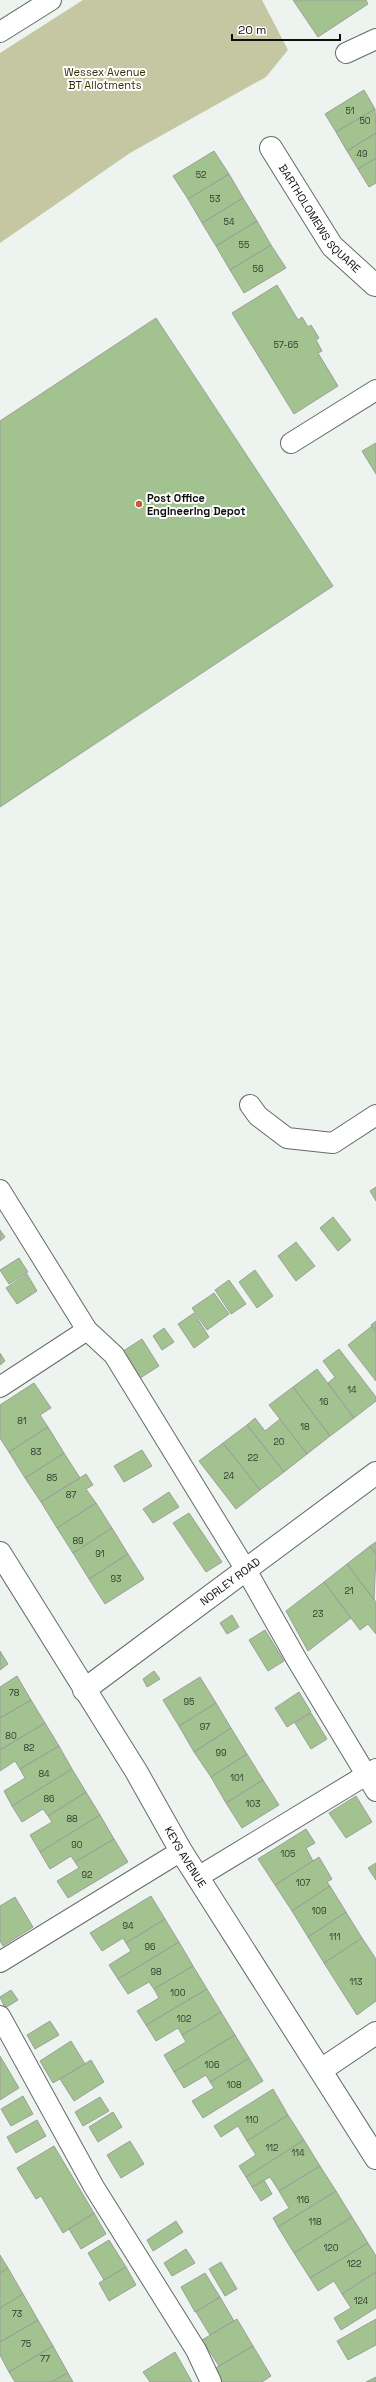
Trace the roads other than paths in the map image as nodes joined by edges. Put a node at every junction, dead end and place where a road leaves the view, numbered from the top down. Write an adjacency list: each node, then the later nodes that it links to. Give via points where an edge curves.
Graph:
1 (51, 0): 2 (lane)
2 (0, 32)
3 (376, 39): 4 (lane)
4 (346, 53)
5 (271, 148): 6 (street, BARTHOLOMEWS SQUARE, via 332,246)
6 (376, 285)
7 (376, 390): 8 (lane)
8 (291, 443)
9 (250, 1105): 10 (lane, via 258,1116 287,1138 333,1143)
10 (376, 1115)
11 (0, 1190): 12 (lane)
12 (87, 1330): 13 (lane); 16 (lane, via 114,1355)
13 (0, 1387)
14 (376, 1473): 16 (street, NORLEY ROAD)
15 (0, 1553): 17 (street, KEYS AVENUE)
16 (246, 1570): 17 (street, NORLEY ROAD); 18 (lane, via 297,1660)
17 (84, 1690): 19 (street, KEYS AVENUE, via 136,1771)
18 (373, 1779): 20 (lane)
19 (181, 1851): 20 (street, KEYS AVENUE); 21 (lane)
20 (198, 1877): 24 (street, KEYS AVENUE)
21 (0, 1962)
22 (0, 2016): 26 (lane, via 94,2187 196,2350)
23 (376, 2033): 24 (street)
24 (321, 2070): 25 (street, KEYS AVENUE)
25 (376, 2158)
26 (211, 2382)

